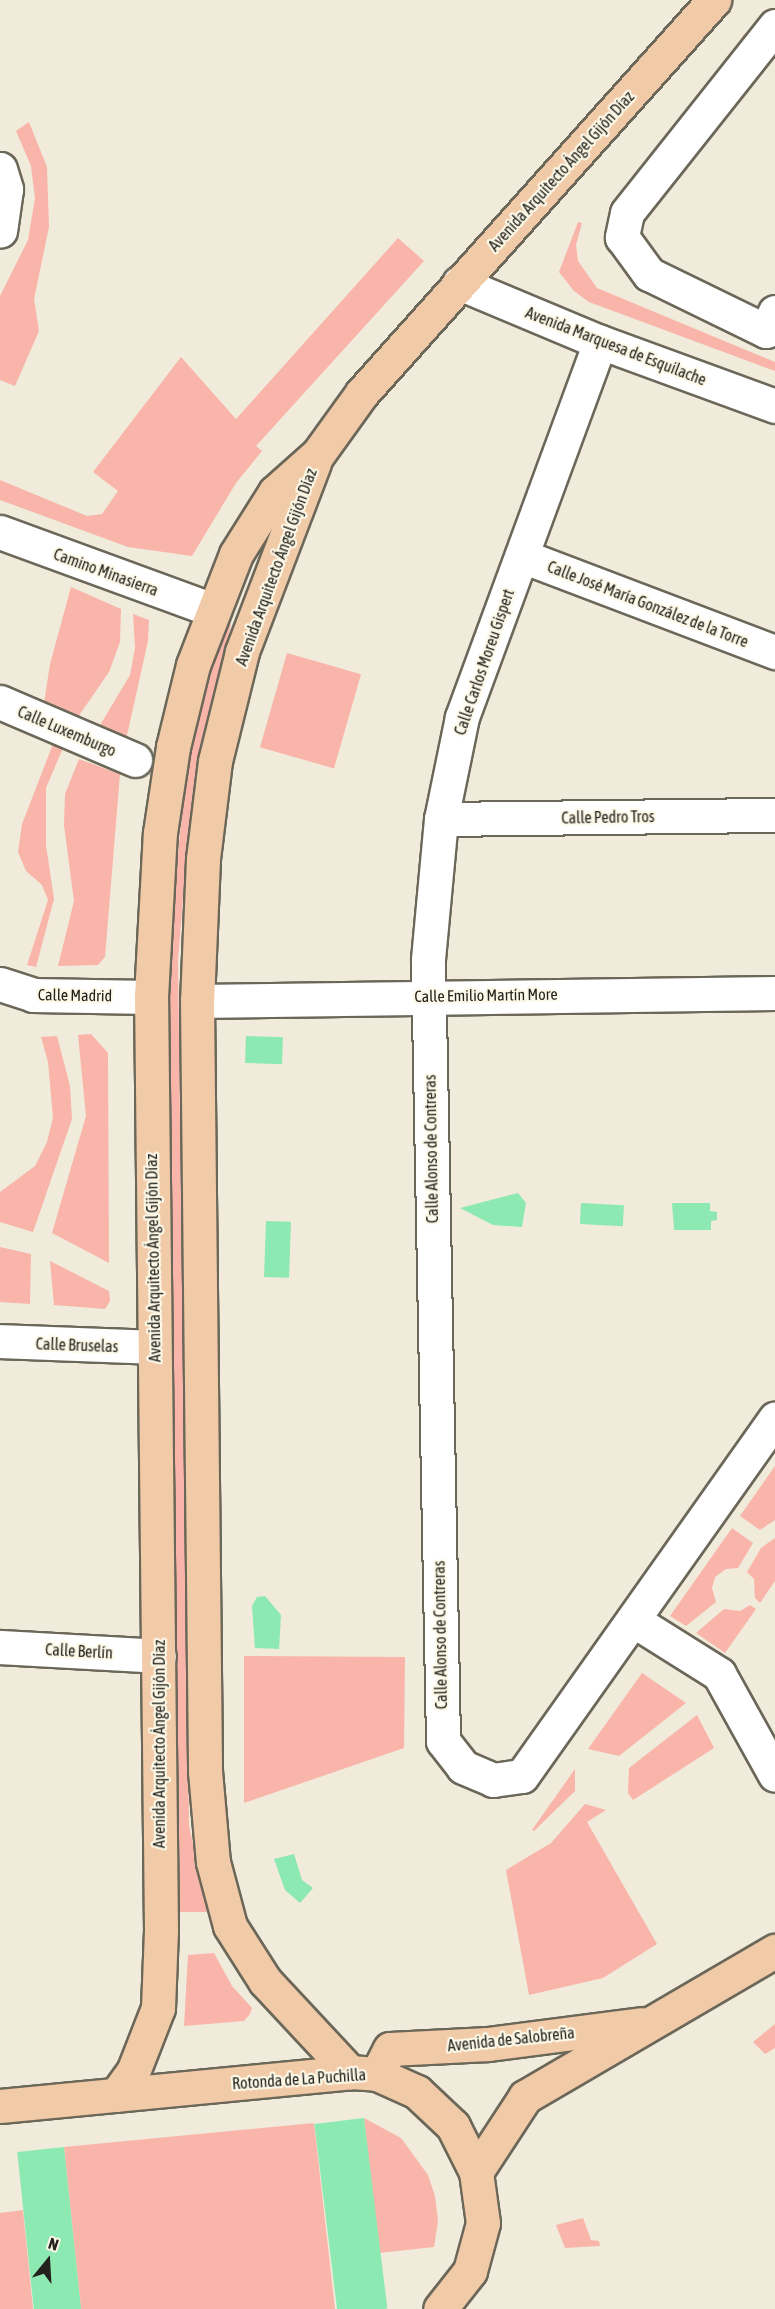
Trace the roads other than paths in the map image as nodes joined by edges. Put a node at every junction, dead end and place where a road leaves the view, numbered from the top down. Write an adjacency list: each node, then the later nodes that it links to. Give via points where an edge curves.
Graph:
1 (714, 0): 5 (main road, Avenida Arquitecto Ángel Gijón Díaz)
2 (775, 26): 6 (street, via 627,213 622,237 649,274)
3 (0, 170): 4 (street, via 6,189)
4 (0, 231)
5 (459, 283): 7 (street, Avenida Marquesa de Esquilache); 9 (main road, Avenida Arquitecto Ángel Gijón Díaz, via 362,393)
6 (772, 326)
7 (600, 342): 8 (street, Avenida Marquesa de Esquilache); 11 (street, Calle Carlos Moreu Gispert)
8 (775, 406)
9 (318, 454): 12 (main road, Avenida Arquitecto Ángel Gijón Díaz, via 275,492 236,554); 22 (main road, Avenida Arquitecto Ángel Gijón Díaz, via 242,652 215,761 200,903)
10 (0, 532): 12 (street, Camino Minasierra)
11 (522, 556): 13 (street, Calle José María González de la Torre); 17 (street, Calle Carlos Moreu Gispert, via 462,717)
12 (213, 610): 21 (main road, Avenida Arquitecto Ángel Gijón Díaz, via 193,665 173,747 160,833)
13 (775, 652)
14 (0, 702): 15 (street, Calle Luxemburgo)
15 (135, 760)
16 (775, 815): 17 (street, Calle Pedro Tros)
17 (441, 819): 20 (street, Calle Carlos Moreu Gispert)
18 (0, 984): 21 (street, Calle Madrid, via 33,995)
19 (775, 993): 20 (street, Calle Emilio Martín More)
20 (428, 996): 22 (street, Calle Emilio Martín More); 26 (street, Calle Alonso de Contreras, via 443,1741 463,1767 493,1780 522,1776)
21 (151, 997): 24 (main road, Avenida Arquitecto Ángel Gijón Díaz)
22 (196, 1001): 32 (main road, Avenida Arquitecto Ángel Gijón Díaz, via 205,1771 213,1862 230,1926 265,1981)
23 (0, 1341): 24 (street, Calle Bruselas)
24 (154, 1347): 28 (main road, Avenida Arquitecto Ángel Gijón Díaz)
25 (775, 1419): 26 (street, Calle Alonso de Contreras)
26 (633, 1620): 29 (street, via 718,1674)
27 (0, 1647): 28 (street, Calle Berlín)
28 (159, 1656): 33 (main road, Avenida Arquitecto Ángel Gijón Díaz, via 158,2008 133,2072)
29 (775, 1775)
30 (775, 1951): 31 (main road, Avenida de Salobreña)
31 (658, 2022): 32 (main road, Avenida de Salobreña, via 488,2044 390,2049); 35 (main road, Avenida de Salobreña, via 525,2097)
32 (364, 2073): 33 (main road, Rotonda de La Puchilla); 35 (main road, Rotonda de La Puchilla, via 417,2092 453,2126)
33 (116, 2095): 34 (main road, Rotonda de La Puchilla)
34 (0, 2106)
35 (476, 2172): 36 (main road, Rotonda de La Puchilla, via 483,2223 470,2271)
36 (440, 2309)

